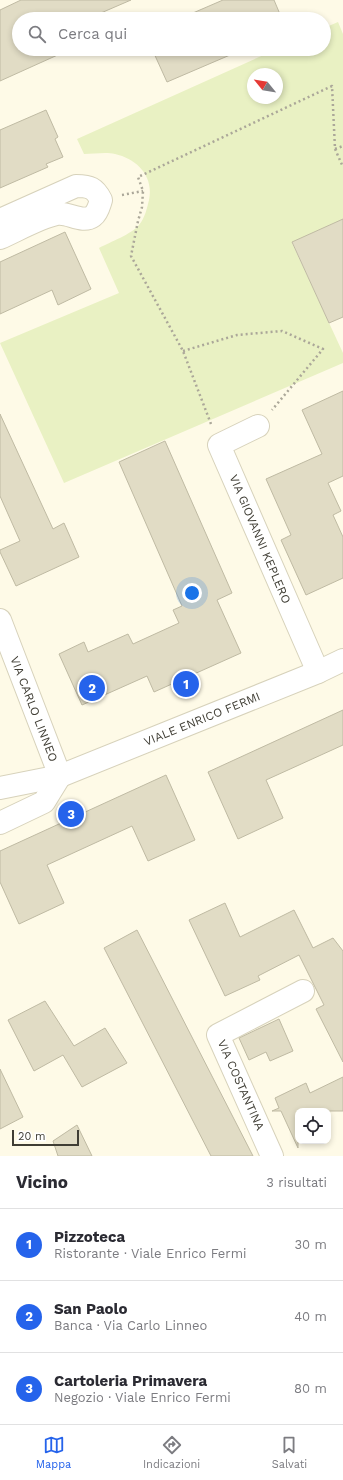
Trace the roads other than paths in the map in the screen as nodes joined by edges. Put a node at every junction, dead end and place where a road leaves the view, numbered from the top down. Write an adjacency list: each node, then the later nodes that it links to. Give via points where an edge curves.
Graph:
1 (0, 220): 2 (street, via 76,186 87,186 97,191 101,200 99,209 92,216 81,219 59,214 50,216)
2 (0, 238)
3 (258, 426): 6 (street, VIA GIOVANNI KEPLERO, via 219,445)
4 (0, 620): 7 (street, VIA CARLO LINNEO)
5 (343, 660): 6 (street, VIALE ENRICO FERMI)
6 (318, 672): 7 (street, VIALE ENRICO FERMI)
7 (60, 776): 8 (street, VIALE ENRICO FERMI); 9 (street, via 44,802)
8 (0, 788)
9 (0, 823)
10 (303, 991): 11 (street, VIA COSTANTINA, via 218,1035)
11 (272, 1156)

